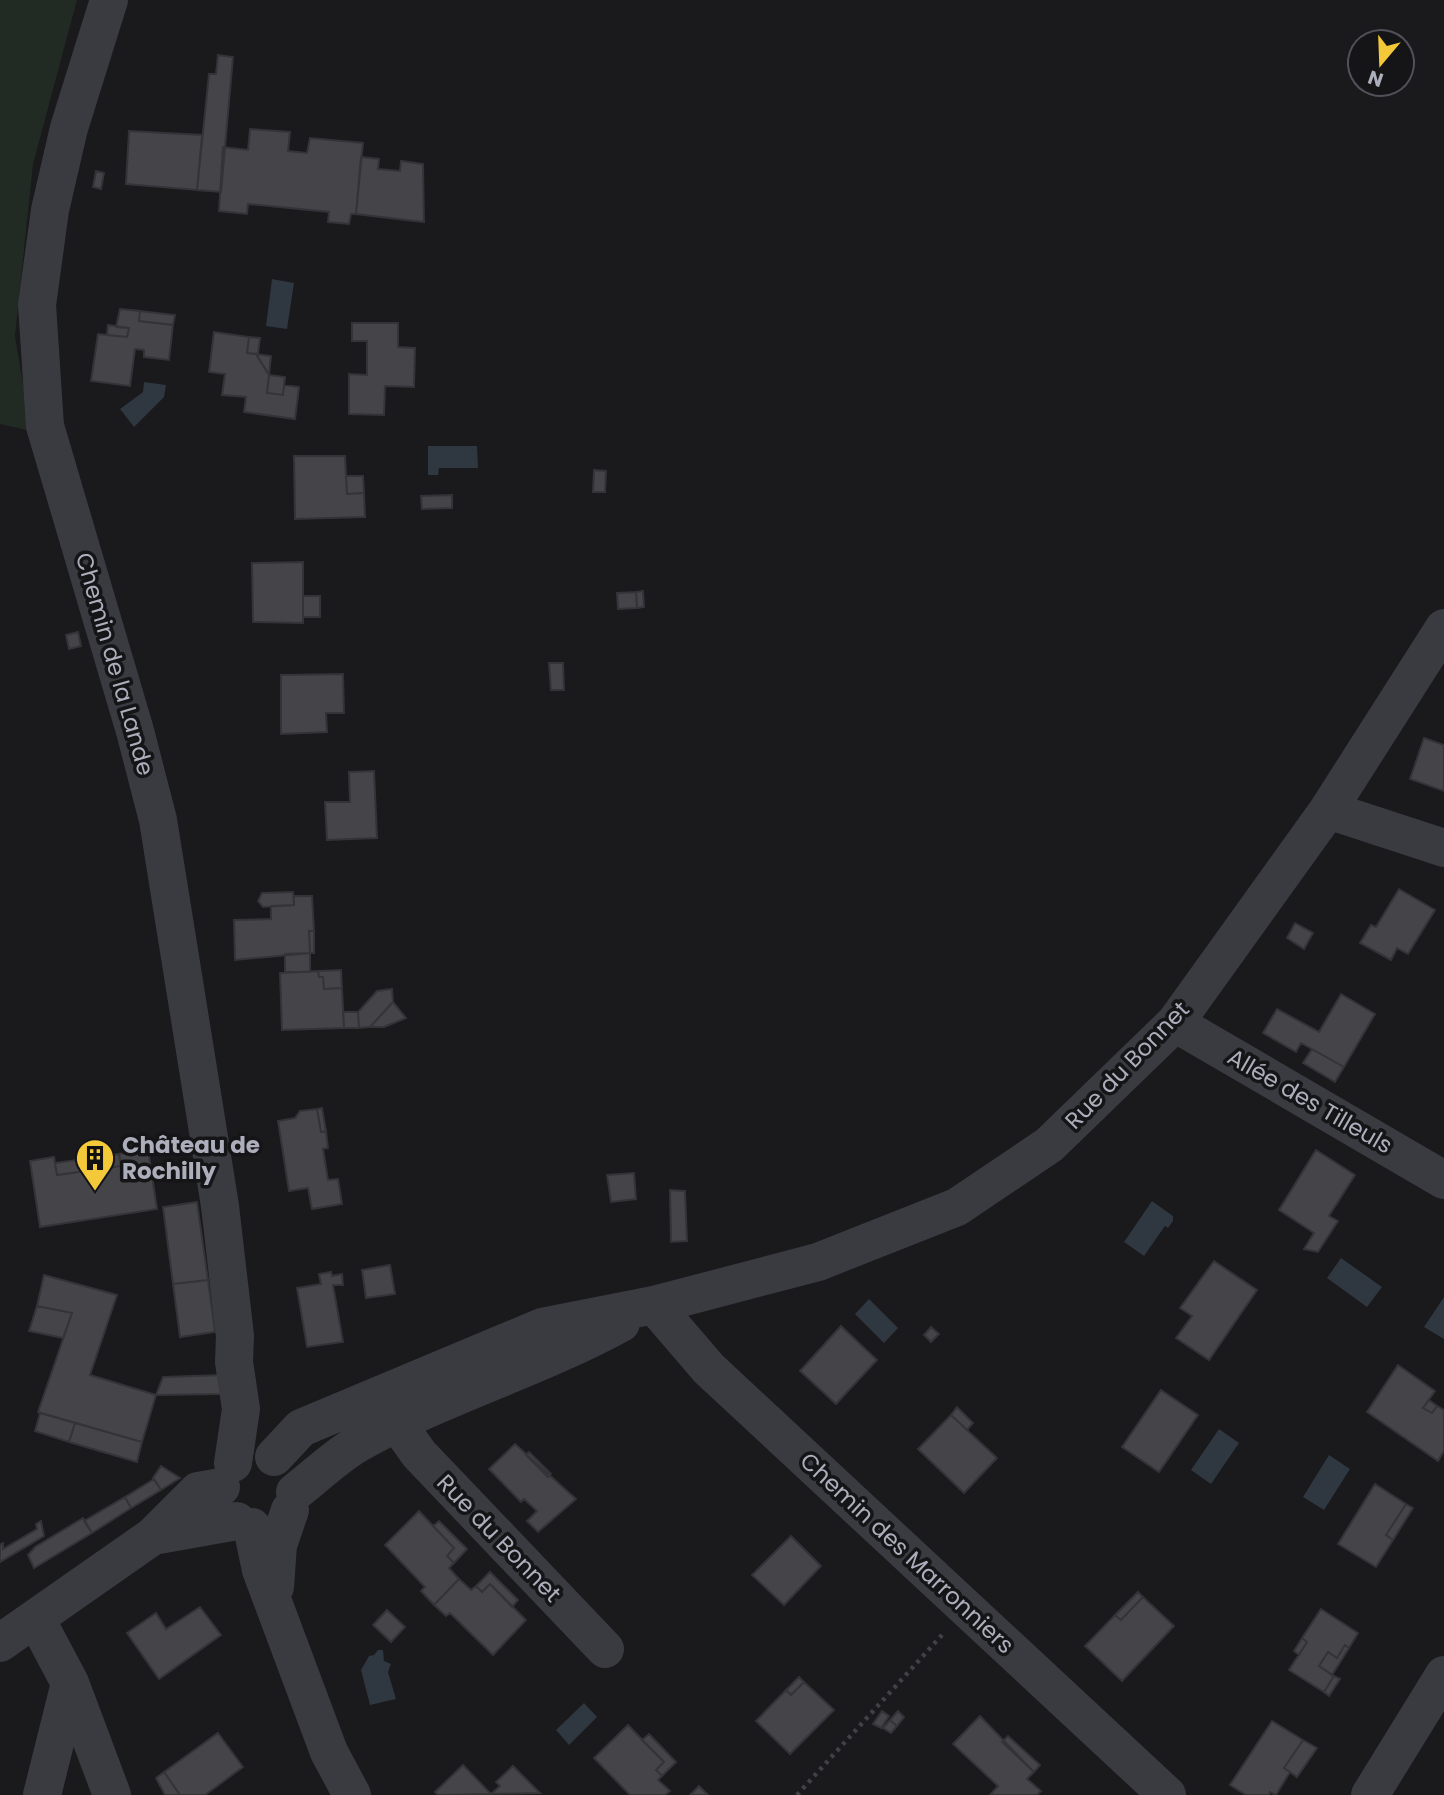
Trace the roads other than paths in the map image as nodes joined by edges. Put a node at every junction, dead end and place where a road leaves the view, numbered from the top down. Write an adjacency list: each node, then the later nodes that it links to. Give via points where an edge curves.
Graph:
1 (109, 0): 8 (street, Chemin de la Lande, via 69,128 50,210 37,305 45,426 158,820 220,1206)
2 (1444, 628): 3 (street, Rue du Bonnet)
3 (1328, 810): 4 (street); 5 (street, Rue du Bonnet)
4 (1444, 848)
5 (1175, 1023): 6 (street, Allée des Tilleuls); 7 (street, Rue du Bonnet, via 1049,1145 957,1207 818,1262)
6 (1444, 1180)
7 (654, 1305): 9 (street, Rue du Bonnet, via 542,1327); 23 (street, Chemin des Marronniers, via 709,1369)
8 (236, 1336): 10 (street, Chemin de la Lande, via 262,1406); 12 (street, Chemin de la Lande, via 234,1362 241,1409)
9 (392, 1408): 10 (street, Rue du Bonnet); 13 (street, Rue du Bonnet); 17 (street, Rue du Bonnet, via 419,1454)
10 (286, 1421): 11 (street, Rue du Bonnet)
11 (272, 1456): 12 (street, via 251,1454); 13 (street, via 293,1478)
12 (236, 1499): 13 (street, via 274,1524); 14 (street); 15 (street, via 198,1492 153,1536)
13 (293, 1501): 14 (street, via 278,1545)
14 (274, 1600): 22 (street, via 329,1752)
15 (36, 1619): 16 (street); 19 (street)
16 (0, 1643)
17 (605, 1649)
18 (1444, 1675): 24 (street)
19 (70, 1683): 20 (street); 21 (street)
20 (42, 1795)
21 (112, 1795)
22 (352, 1795)
23 (1167, 1795)
24 (1370, 1795)

